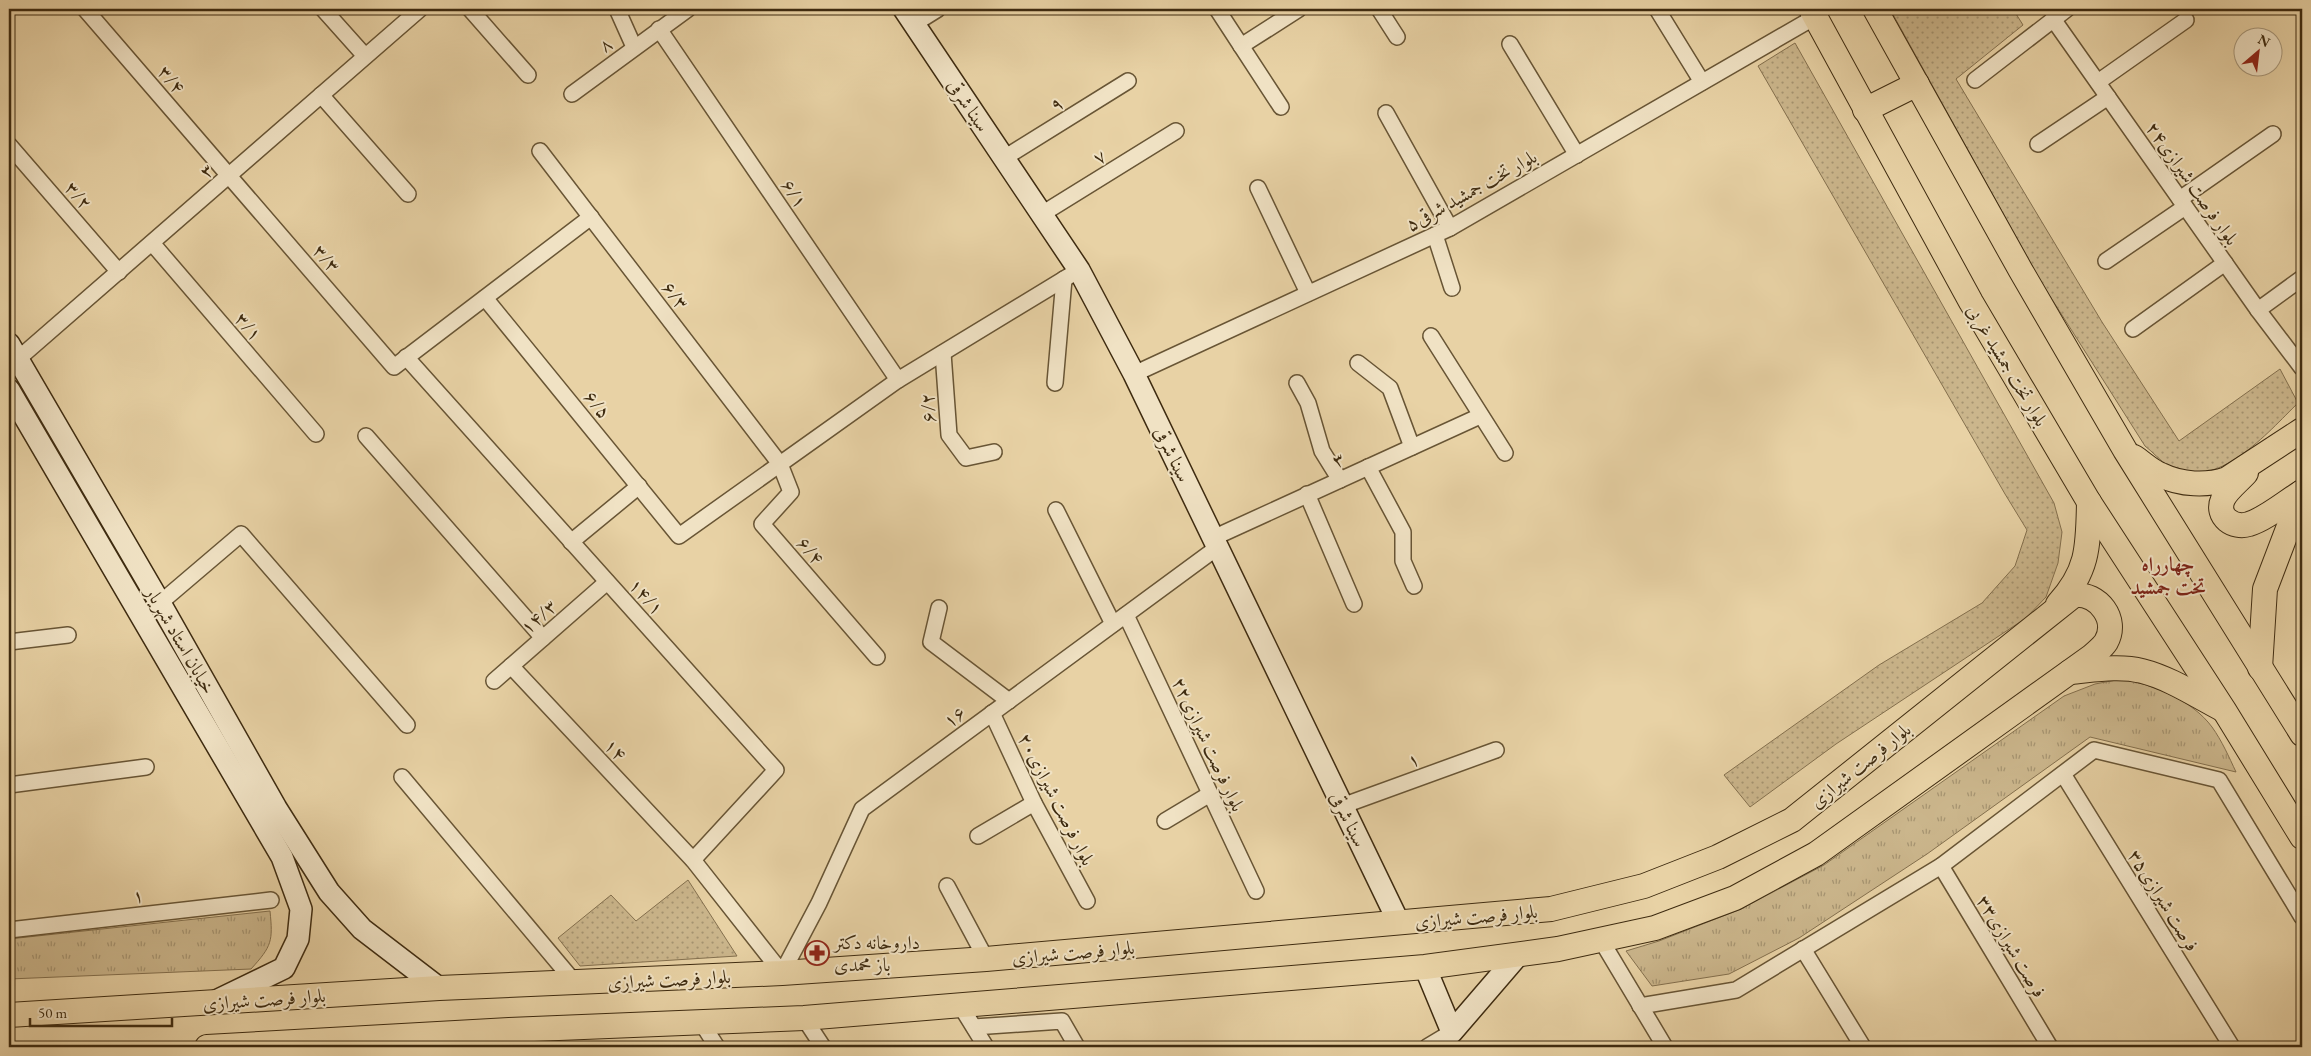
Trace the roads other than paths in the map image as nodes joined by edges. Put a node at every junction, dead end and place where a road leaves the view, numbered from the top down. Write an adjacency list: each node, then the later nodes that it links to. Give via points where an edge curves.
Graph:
1 (85, 9): 43 (street, ۳/۴)
2 (323, 9): 23 (street)
3 (420, 9): 23 (street, ۳)
4 (470, 9): 24 (street)
5 (617, 9): 22 (street)
6 (688, 9): 18 (street, ۸)
7 (938, 9): 15 (street)
8 (1217, 9): 21 (street)
9 (1299, 9): 21 (street)
10 (1379, 9): 19 (street)
11 (1657, 9): 27 (street)
12 (1875, 9): 29 (main road)
13 (2067, 9): 16 (street)
14 (1813, 13): 27 (street, بلوار تخت جمشید شرقی۵); 34 (main road, بلوار تخت جمشید غربی)
15 (909, 16): 42 (street, سینا شرقی)
16 (2053, 18): 25 (street); 28 (street, بلوار فرصت شیرازی۲۴)
17 (2186, 20): 28 (street)
18 (659, 29): 22 (street, ۸); 69 (street, ۶/۱)
19 (1397, 37)
20 (1510, 44): 41 (street)
21 (1241, 46): 33 (street)
22 (634, 48): 30 (street, ۸)
23 (365, 56): 31 (street, ۳)
24 (528, 75)
25 (1975, 80)
26 (1128, 82): 42 (street, ۹)
27 (1702, 82): 41 (street, بلوار تخت جمشید شرقی۵)
28 (2098, 82): 32 (street, بلوار فرصت شیرازی۲۴)
29 (1916, 84): 34 (main road); 78 (main road)
30 (572, 94)
31 (321, 95): 43 (street, ۳); 45 (street)
32 (2108, 97): 38 (street); 46 (street, بلوار فرصت شیرازی۲۴)
33 (1282, 107)
34 (1865, 110): 88 (main road, بلوار تخت جمشید غربی, via 1971,302)
35 (1386, 114): 49 (street)
36 (1176, 131): 47 (street, ۷)
37 (2273, 134): 46 (street)
38 (2038, 144)
39 (9, 145): 54 (street, ۳/۲)
40 (540, 151): 48 (street, ۶/۳)
41 (1577, 155): 49 (street, بلوار تخت جمشید شرقی۵)
42 (1004, 158): 47 (street, سینا شرقی)
43 (229, 176): 51 (street, ۳); 65 (street, ۳/۳, via 394,367)
44 (1258, 188): 58 (street)
45 (408, 194)
46 (2183, 203): 52 (street); 53 (street, بلوار فرصت شیرازی۲۴)
47 (1042, 214): 55 (street, سینا شرقی)
48 (591, 217): 59 (street); 82 (street, ۶/۳)
49 (1450, 228): 50 (street, بلوار تخت جمشید شرقی۵)
50 (1435, 235): 57 (street); 58 (street, بلوار تخت جمشید شرقی۵)
51 (152, 243): 54 (street, ۳); 75 (street, ۳/۱)
52 (2106, 261)
53 (2225, 263): 60 (street, بلوار فرصت شیرازی۲۴); 61 (street)
54 (119, 272): 63 (street, ۳)
55 (1072, 274): 64 (street); 68 (street, سینا شرقی); 70 (street)
56 (2302, 278): 60 (street)
57 (1452, 288)
58 (1308, 293): 68 (street, بلوار تخت جمشید شرقی۵)
59 (485, 298): 65 (street); 85 (street, ۶/۵)
60 (2258, 310): 67 (street, بلوار فرصت شیرازی۲۴)
61 (2133, 329)
62 (1431, 336): 73 (street)
63 (13, 352): 94 (street, خیابان استاد شهریار)
64 (944, 353): 69 (street); 79 (street, ۶/۲, via 949,435 966,458)
65 (406, 357): 90 (street, ۱۴/۱)
66 (1358, 363): 77 (street, via 1390,388)
67 (2302, 368)
68 (1134, 374): 91 (street, سینا شرقی)
69 (898, 380): 82 (street)
70 (1055, 383)
71 (1297, 383): 84 (street, via 1308,403 1322,451)
72 (9, 390): 142 (street, خیابان استاد شهریار, via 282,857 301,909 298,939 284,968)
73 (1480, 416): 77 (street, ۳); 80 (street)
74 (2302, 430): 81 (main road)
75 (316, 434)
76 (366, 436): 101 (street)
77 (1412, 447): 83 (street, ۳)
78 (2125, 450): 81 (main road, via 2160,475 2179,482 2214,483 2228,479); 105 (main road)
79 (994, 452)
80 (1506, 453)
81 (2260, 457): 86 (main road, via 2223,499 2221,507 2230,523 2240,526 2251,524)
82 (780, 464): 85 (street, ۶/۵, via 679,536); 103 (street, ۶/۴, via 791,492 762,524)
83 (1368, 467): 84 (street, ۳); 93 (street, via 1403,532 1403,561)
84 (1340, 480): 87 (street, ۳)
85 (639, 486): 90 (street)
86 (2302, 492): 105 (main road, via 2264,589)
87 (1308, 494): 91 (street, ۳); 95 (street)
88 (2089, 502): 98 (main road, via 2088,544 2081,574); 109 (main road, بلوار تخت جمشید غربی)
89 (1056, 510): 99 (street)
90 (572, 542): 92 (street, ۱۴/۱)
91 (1215, 542): 97 (street, ۱۶); 120 (street, سینا شرقی)
92 (608, 582): 101 (street, ۱۴/۳); 124 (street, ۱۴/۱, via 776,770)
93 (1414, 586)
94 (160, 603): 111 (street, via 241,534); 140 (street, خیابان استاد شهریار, via 281,816 329,892 362,929)
95 (1354, 604)
96 (939, 608): 108 (street, via 931,642)
97 (1126, 614): 99 (street, ۱۶); 118 (street, بلوار فرصت شیرازی۲۲)
98 (2048, 614): 106 (main road, via 2074,595 2084,594 2098,601 2109,620 2106,643); 131 (main road, بلوار فرصت شیرازی, via 1792,820 1718,857 1644,886 1551,909)
99 (1113, 624): 108 (street, ۱۶)
100 (68, 635): 102 (street)
101 (543, 638): 104 (street, ۱۴/۳)
102 (9, 642)
103 (876, 657)
104 (511, 666): 107 (street, ۱۴/۳); 124 (street, ۱۴)
105 (2260, 668): 112 (main road)
106 (2068, 672): 109 (main road, via 2108,668 2142,671); 133 (main road, via 1816,854 1735,898 1655,928)
107 (494, 681)
108 (1009, 701): 110 (street, ۱۶)
109 (2224, 710): 123 (main road, بلوار تخت جمشید غربی)
110 (992, 713): 119 (street, بلوار فرصت شیرازی۲۰); 138 (street, ۱۶, via 862,809)
111 (407, 725)
112 (2302, 734)
113 (1496, 750): 120 (street, ۱)
114 (146, 767): 117 (street)
115 (2063, 774): 125 (street); 130 (street, via 2094,750 2219,780); 162 (street, فرصت شیرازی۳۵)
116 (402, 777): 139 (street)
117 (9, 785)
118 (1210, 794): 121 (street); 127 (street, بلوار فرصت شیرازی۲۲)
119 (1034, 804): 122 (street); 129 (street, بلوار فرصت شیرازی۲۰)
120 (1342, 806): 131 (street, سینا شرقی)
121 (1165, 821)
122 (978, 836)
123 (2302, 837)
124 (693, 860): 138 (street, ۱۴)
125 (1941, 866): 134 (street); 161 (street, فرصت شیرازی۳۳)
126 (947, 886): 136 (street)
127 (1256, 891)
128 (271, 900): 132 (street, ۱)
129 (1087, 901)
130 (2302, 918)
131 (1399, 923): 136 (main road, بلوار فرصت شیرازی)
132 (9, 930)
133 (1601, 940): 135 (main road); 144 (street)
134 (1803, 949): 144 (street, via 1736,990); 160 (street)
135 (1519, 954): 137 (main road); 150 (street)
136 (986, 959): 138 (main road, بلوار فرصت شیرازی)
137 (1425, 967): 141 (main road); 150 (street)
138 (782, 974): 139 (main road, بلوار فرصت شیرازی)
139 (576, 984): 140 (main road, بلوار فرصت شیرازی)
140 (439, 988): 142 (main road, بلوار فرصت شیرازی)
141 (1043, 998): 143 (main road); 147 (street)
142 (214, 1002): 145 (main road, بلوار فرصت شیرازی)
143 (960, 1005): 146 (main road); 149 (street)
144 (1640, 1006): 159 (street)
145 (9, 1015)
146 (804, 1018): 148 (main road); 155 (street)
147 (1062, 1021): 149 (street); 157 (street)
148 (701, 1022): 151 (main road); 154 (street)
149 (974, 1027): 156 (street)
150 (1456, 1039): 158 (street)
151 (468, 1040): 152 (main road)
152 (391, 1042): 153 (main road)
153 (207, 1047)
154 (717, 1047)
155 (823, 1047)
156 (986, 1047)
157 (1077, 1047)
158 (1427, 1047)
159 (1665, 1047)
160 (1863, 1047)
161 (2050, 1047)
162 (2232, 1047)

